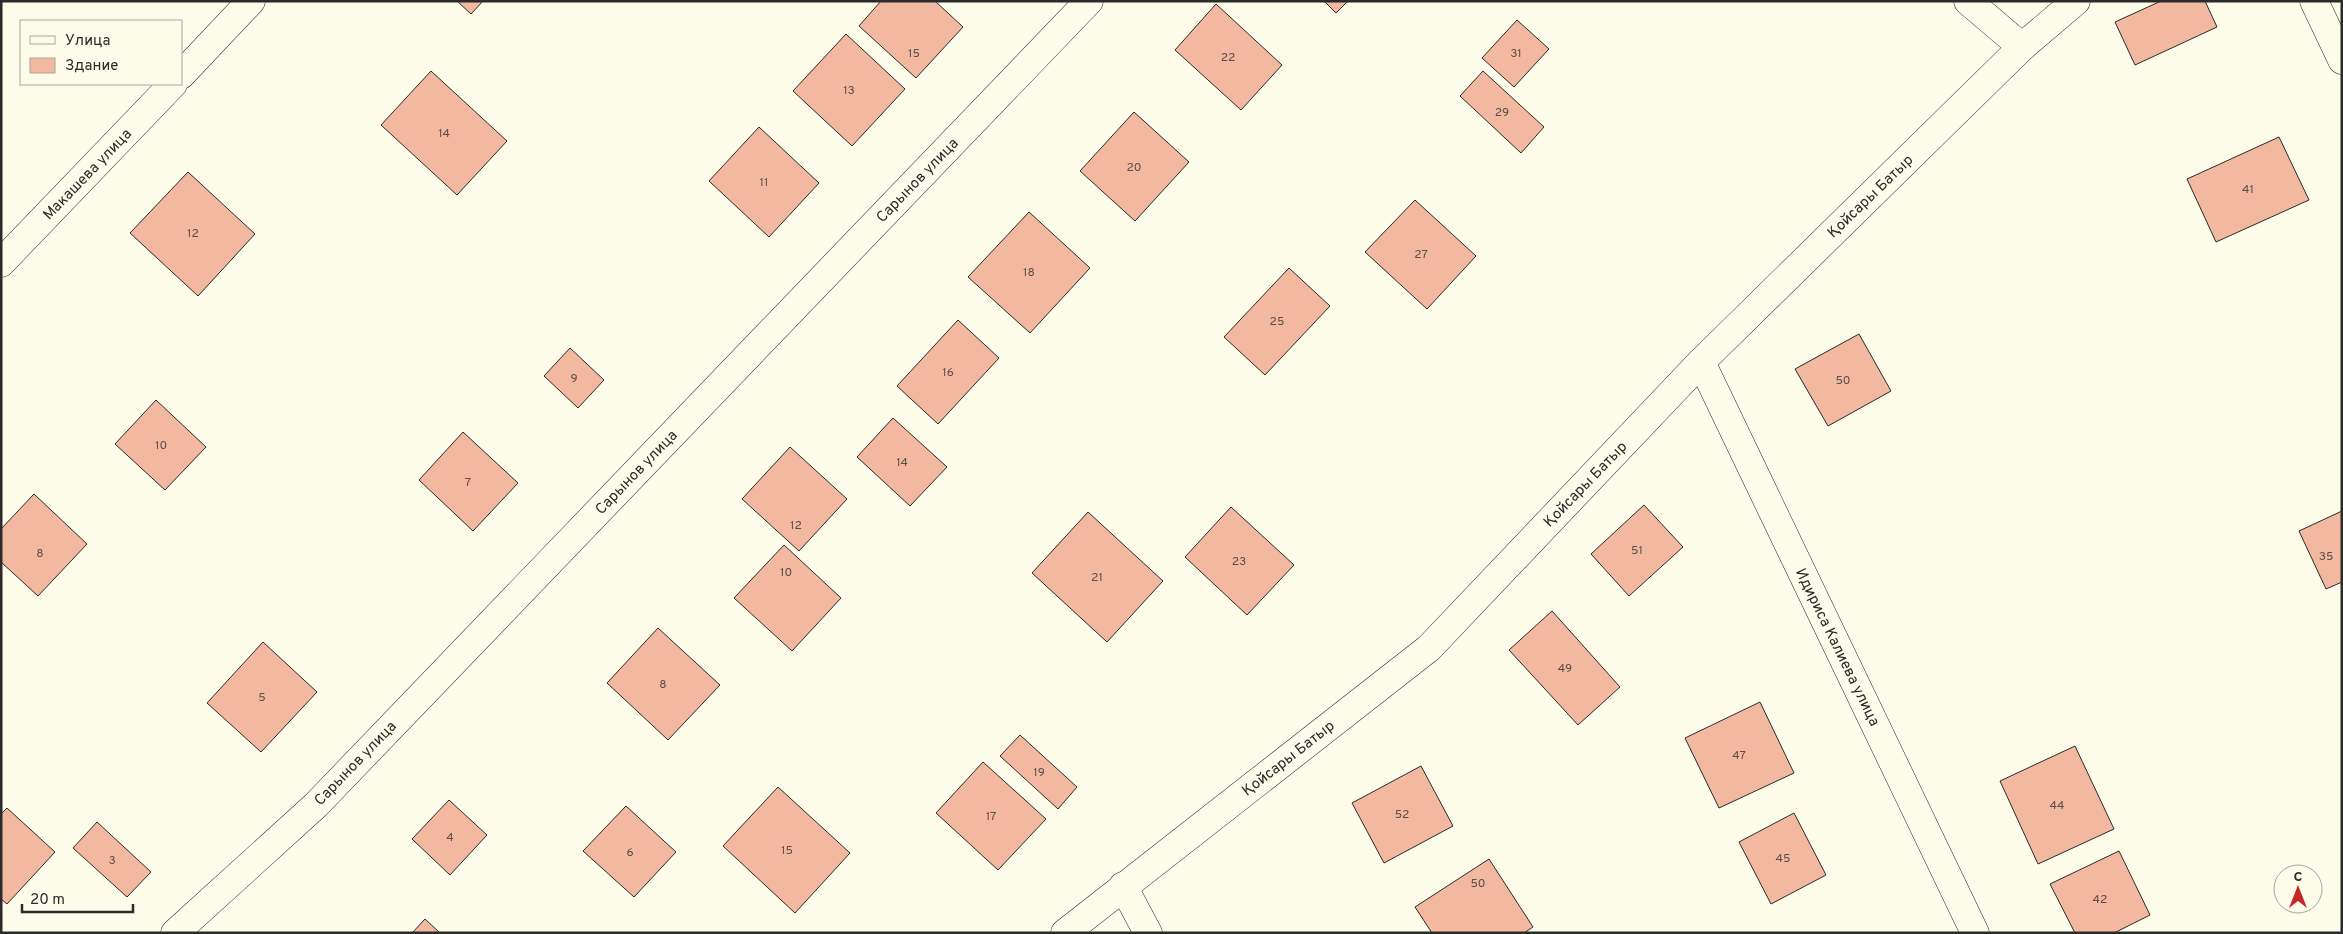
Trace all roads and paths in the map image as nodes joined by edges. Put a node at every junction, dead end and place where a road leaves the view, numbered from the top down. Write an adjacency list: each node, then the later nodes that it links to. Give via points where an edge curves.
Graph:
1 (252, 1): 8 (street)
2 (1089, 1): 13 (street, Сарынов улица, via 316,804)
3 (1968, 1): 6 (street)
4 (2076, 1): 6 (street, Қойсары Батыр)
5 (2314, 1): 7 (street)
6 (2022, 47): 11 (street, Қойсары Батыр)
7 (2342, 60)
8 (182, 74)
9 (172, 85): 10 (street, Макашева улица)
10 (1, 263)
11 (1700, 362): 12 (street, Қойсары Батыр, via 1429,648); 16 (street, Идириса Калиева улица)
12 (1123, 886): 14 (street, Қойсары Батыр); 15 (street)
13 (175, 933)
14 (1065, 933)
15 (1148, 933)
16 (1975, 933)

